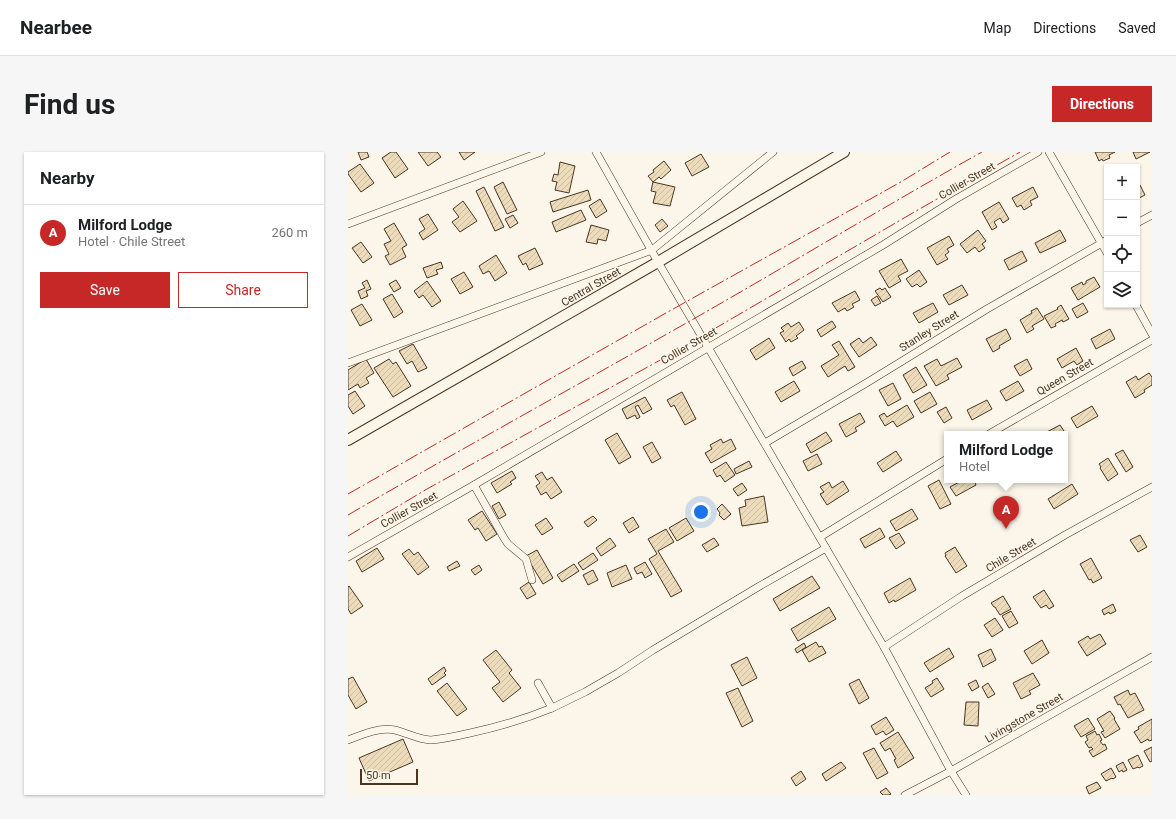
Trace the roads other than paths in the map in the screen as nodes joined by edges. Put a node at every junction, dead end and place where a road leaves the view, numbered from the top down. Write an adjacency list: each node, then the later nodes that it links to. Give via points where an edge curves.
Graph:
1 (541, 152): 9 (street)
2 (596, 152): 11 (street)
3 (773, 152): 11 (street)
4 (844, 152): 12 (main road, Central Street)
5 (1038, 152): 16 (street, Collier Street)
6 (1049, 152): 10 (street)
7 (1152, 215): 8 (street)
8 (1140, 221)
9 (348, 224)
10 (1104, 242): 20 (street, Stanley Street, via 987,309)
11 (652, 250): 12 (street); 17 (street)
12 (658, 262): 16 (street); 19 (main road, Central Street)
13 (1138, 308): 14 (street)
14 (1152, 334)
15 (1152, 340): 18 (street, Queen Street)
16 (709, 347): 20 (street); 22 (street, Collier Street)
17 (348, 364)
18 (994, 431)
19 (348, 440)
20 (765, 444): 24 (street)
21 (944, 461): 24 (street)
22 (474, 485): 26 (street, Collier Street); 27 (street, via 508,544 526,559)
23 (1152, 487): 28 (street, Chile Street, via 962,596)
24 (820, 536): 25 (street)
25 (826, 548): 28 (street); 31 (street, via 618,673)
26 (348, 556)
27 (532, 580)
28 (884, 647): 33 (street)
29 (1152, 657): 33 (street, Livingstone Street)
30 (538, 683): 31 (street)
31 (552, 708): 32 (street, via 496,727 447,738 429,740 384,729)
32 (348, 740)
33 (952, 771): 34 (street, Livingstone Street); 35 (street)
34 (905, 795)
35 (966, 795)

